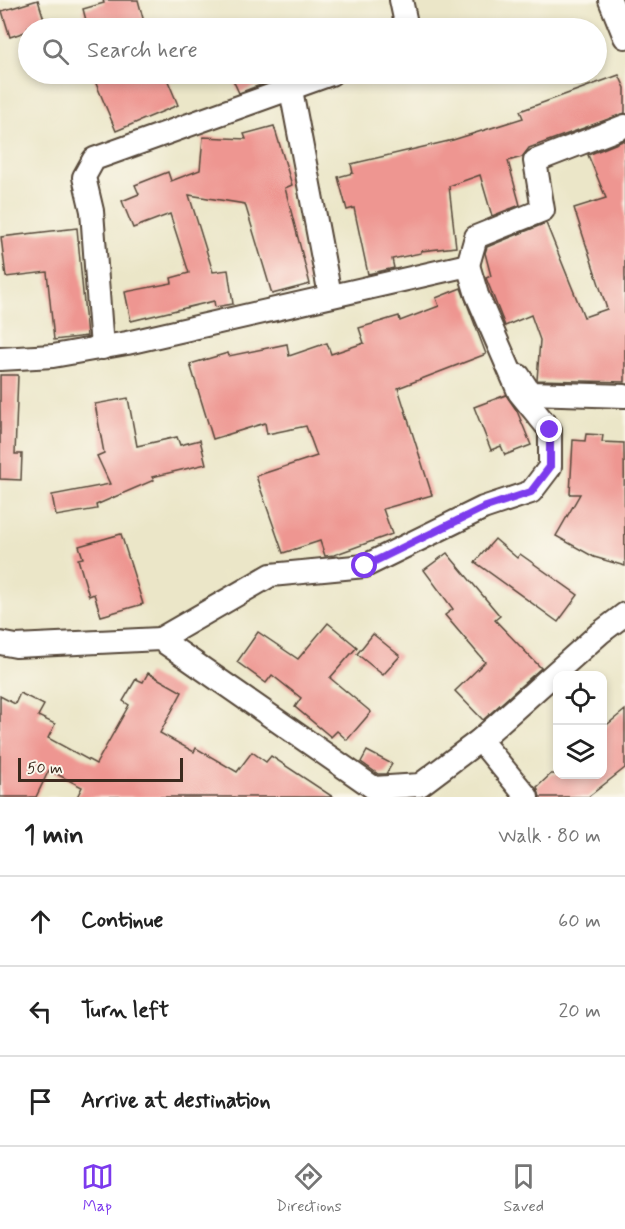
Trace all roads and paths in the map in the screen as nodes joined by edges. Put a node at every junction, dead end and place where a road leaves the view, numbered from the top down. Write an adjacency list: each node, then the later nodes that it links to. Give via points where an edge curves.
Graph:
1 (401, 0): 3 (street)
2 (610, 0): 4 (street)
3 (405, 18)
4 (625, 37)
5 (306, 84): 6 (street)
6 (291, 90): 9 (street); 10 (street, via 94,159 84,177 92,211)
7 (625, 126): 8 (street, via 535,161 543,210 476,237)
8 (468, 265): 9 (street); 11 (street, via 477,295)
9 (330, 296): 10 (street)
10 (102, 348): 12 (street)
11 (506, 355): 13 (street, via 530,393); 15 (street, via 519,392 550,430 550,467 531,492 483,508 365,566 271,575)
12 (0, 359)
13 (625, 396)
14 (625, 614): 17 (street)
15 (160, 639): 16 (street, via 16,646); 17 (street, via 374,788 420,785)
16 (0, 643)
17 (480, 740): 18 (street)
18 (526, 797)

